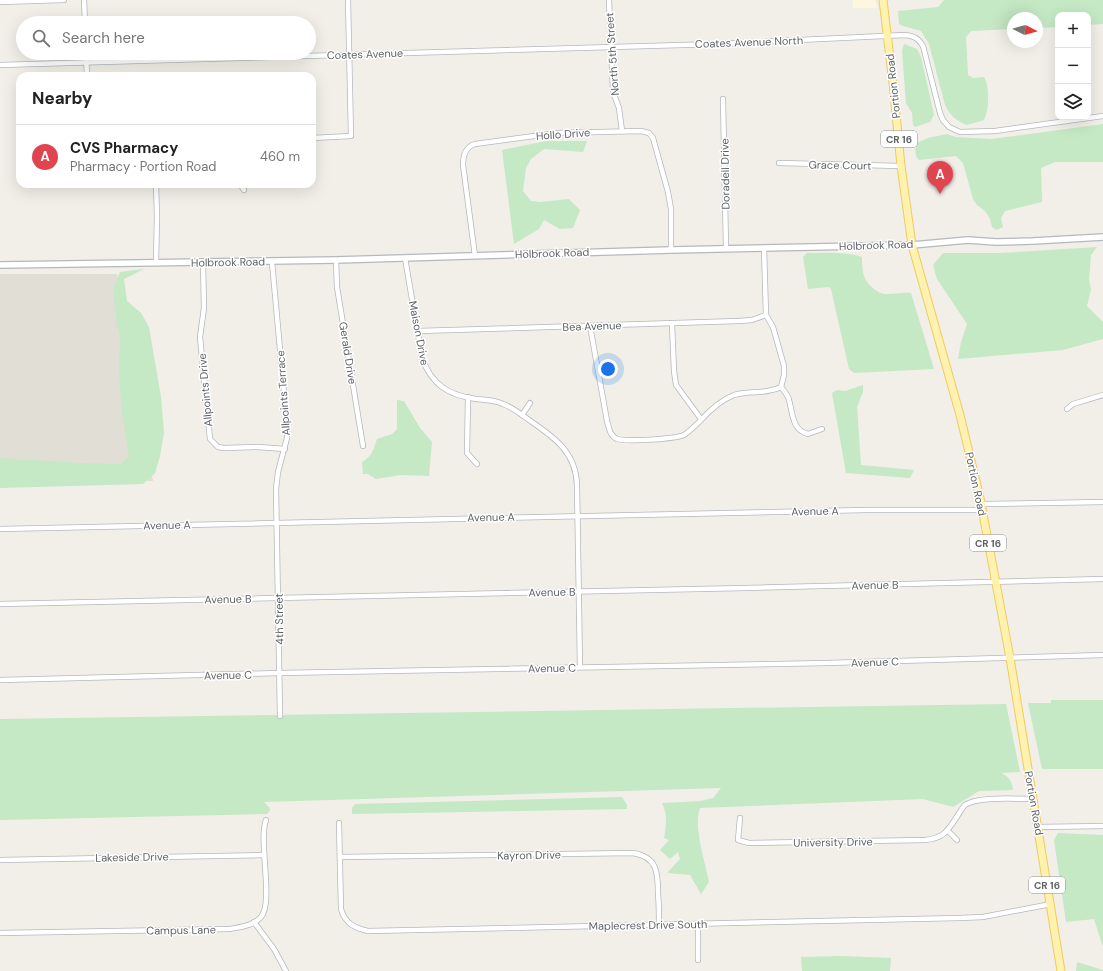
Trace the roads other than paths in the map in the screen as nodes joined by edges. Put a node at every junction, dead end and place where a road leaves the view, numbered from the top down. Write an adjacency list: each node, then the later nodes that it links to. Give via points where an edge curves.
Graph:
1 (64, 0): 6 (street)
2 (84, 0): 7 (street)
3 (348, 0): 10 (street)
4 (609, 0): 9 (street, North 5th Street)
5 (883, 0): 8 (main road, Portion Road / CR 16)
6 (0, 2)
7 (85, 16)
8 (888, 36): 9 (street, Coates Avenue North); 17 (street, Coates Avenue North, via 913,36 919,39 943,120 949,127 960,132 995,131); 21 (main road, Portion Road / CR 16)
9 (610, 47): 10 (street, Coates Avenue); 18 (street, North 5th Street, via 613,92)
10 (349, 54): 11 (street, Coates Avenue); 19 (street, via 351,136)
11 (316, 55)
12 (174, 60): 13 (street, Coates Avenue)
13 (86, 63): 14 (street, Coates Avenue); 15 (street)
14 (0, 65)
15 (87, 72)
16 (723, 99): 25 (street, Doradell Drive)
17 (1103, 116)
18 (622, 132): 27 (street, Hollo Drive, via 646,132 653,138 670,200); 28 (street, Hollo Drive, via 557,133 475,144 470,147 464,154 462,165)
19 (316, 138)
20 (779, 163): 21 (street, Grace Court)
21 (901, 166): 24 (main road, Portion Road / CR 16)
22 (156, 188): 32 (street)
23 (1103, 237): 24 (street, Holbrook Road, via 1026,242 968,240)
24 (912, 244): 26 (street, Holbrook Road); 51 (main road, Portion Road / CR 16, via 960,415)
25 (726, 248): 26 (street, Holbrook Road); 27 (street, Holbrook Road)
26 (764, 248): 35 (street)
27 (672, 250): 28 (street, Holbrook Road)
28 (475, 256): 29 (street, Holbrook Road)
29 (405, 258): 30 (street, Holbrook Road); 38 (street, Maison Drive)
30 (336, 260): 31 (street, Holbrook Road); 47 (street, Gerald Drive, via 337,287)
31 (272, 262): 33 (street, Holbrook Road); 48 (street, Allpoints Terrace, via 286,414)
32 (156, 263): 33 (street, Holbrook Road); 34 (street, Holbrook Road)
33 (203, 263): 48 (street, Allpoints Drive, via 204,308 200,329 210,440 218,447 224,448)
34 (0, 264)
35 (766, 315): 36 (street, Bea Avenue, via 752,320); 39 (street, via 773,327 784,366)
36 (672, 324): 37 (street, Bea Avenue); 45 (street, via 676,385)
37 (590, 326): 38 (street, Bea Avenue); 45 (street, via 607,421 613,436 622,440 672,438 683,435)
38 (418, 331): 41 (street, Maison Drive, via 422,358 429,375 447,390)
39 (781, 387): 45 (street, via 762,393 734,395); 46 (street, via 789,399 798,430 808,434)
40 (1103, 395): 43 (street, via 1073,404)
41 (468, 397): 44 (street, Maison Drive, via 504,404); 49 (street, via 467,453)
42 (530, 403): 44 (street)
43 (1067, 409)
44 (522, 415): 52 (street, Maison Drive, via 553,436 567,452 577,478)
45 (701, 419)
46 (822, 429)
47 (363, 446)
48 (285, 449): 53 (street, Allpoints Terrace, via 278,472)
49 (477, 464)
50 (1103, 502): 51 (street, Avenue A)
51 (981, 507): 52 (street, Avenue A); 56 (main road, Portion Road / CR 16)
52 (577, 515): 53 (street, Avenue A); 57 (street, Maison Drive)
53 (276, 523): 54 (street, Avenue A); 58 (street, 4th Street)
54 (0, 529)
55 (1103, 579): 56 (street, Avenue B)
56 (995, 582): 57 (street, Avenue B); 61 (main road, Portion Road / CR 16)
57 (580, 592): 58 (street, Avenue B); 62 (street, Maison Drive)
58 (278, 598): 59 (street, Avenue B); 63 (street, 4th Street)
59 (0, 604)
60 (1103, 655): 61 (street, Avenue C)
61 (1010, 658): 62 (street, Avenue C, via 819,664); 66 (main road, Portion Road / CR 16)
62 (580, 667): 63 (street, Avenue C)
63 (280, 673): 64 (street, Avenue C); 65 (street, 4th Street)
64 (0, 680)
65 (280, 716)
66 (1033, 798): 71 (main road, Portion Road / CR 16); 72 (street, via 974,801 961,810)
67 (740, 818): 72 (street, University Drive, via 738,840 749,843 925,840)
68 (266, 820): 74 (street)
69 (339, 823): 75 (street, Maplecrest Drive South)
70 (1103, 826): 71 (street)
71 (1039, 827): 77 (main road, Portion Road / CR 16)
72 (948, 831): 73 (street)
73 (957, 840)
74 (264, 855): 76 (street, Lakeside Drive); 78 (street, via 266,898 262,916)
75 (340, 858): 80 (street, Kayron Drive, via 633,853 647,858 658,874); 80 (street, Maplecrest Drive South, via 340,909 346,920 357,928 368,931)
76 (0, 860)
77 (1051, 904): 79 (street, Maplecrest Drive South, via 983,917); 84 (main road, Portion Road / CR 16)
78 (254, 922): 81 (street, Campus Lane, via 230,929); 83 (street)
79 (698, 924): 80 (street, Maplecrest Drive South); 82 (street)
80 (659, 925)
81 (0, 933)
82 (698, 960)
83 (286, 971)
84 (1061, 971)

